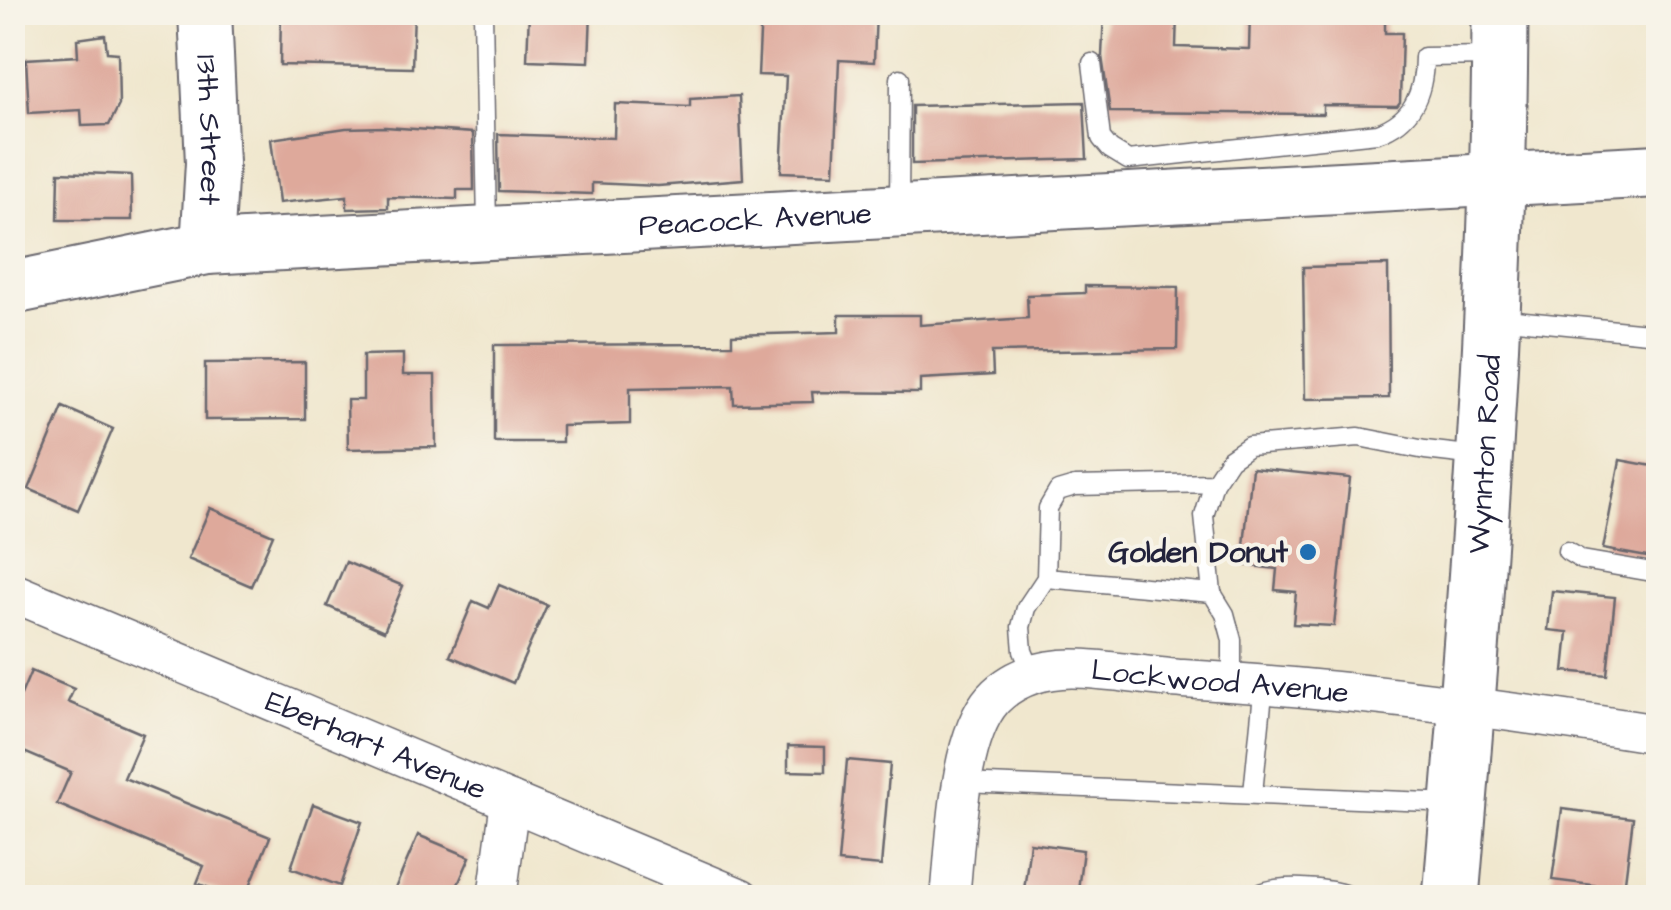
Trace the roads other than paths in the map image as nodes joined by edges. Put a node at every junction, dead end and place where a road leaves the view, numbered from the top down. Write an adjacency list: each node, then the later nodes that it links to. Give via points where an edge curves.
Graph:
1 (205, 12): 10 (street, 13th Street, via 212,163)
2 (483, 12): 9 (lane)
3 (1500, 34): 4 (lane, via 1424,57 1424,83 1414,108 1377,134 1128,160 1101,138); 7 (main road, Wynnton Road)
4 (1092, 63)
5 (900, 78): 8 (lane)
6 (1658, 172): 7 (street, Peacock Avenue)
7 (1499, 179): 8 (street, Peacock Avenue); 12 (main road, Wynnton Road)
8 (899, 211): 9 (street, Peacock Avenue)
9 (487, 234): 10 (street, Peacock Avenue)
10 (207, 248): 11 (street, Peacock Avenue)
11 (12, 288)
12 (1491, 318): 13 (lane); 14 (main road, Wynnton Road)
13 (1658, 334)
14 (1482, 457): 15 (lane, via 1359,436 1250,446); 23 (main road, Wynnton Road)
15 (1214, 482): 18 (lane, via 1058,491 1048,508); 20 (lane, via 1204,516)
16 (1567, 550): 17 (lane, via 1582,560)
17 (1658, 573)
18 (1046, 578): 20 (lane); 21 (lane, via 1021,627)
19 (12, 592): 27 (street, Eberhart Avenue)
20 (1212, 593): 22 (lane)
21 (1033, 675): 22 (street, Lockwood Avenue, via 1063,669); 25 (street, Lockwood Avenue, via 992,700 971,741)
22 (1248, 682): 23 (street, Lockwood Avenue); 26 (lane)
23 (1468, 704): 24 (street, Lockwood Avenue); 28 (main road, Wynnton Road)
24 (1658, 734)
25 (963, 783): 26 (lane); 31 (street, Lockwood Avenue)
26 (1253, 793): 28 (lane)
27 (510, 801): 29 (street); 30 (street, Eberhart Avenue)
28 (1459, 803): 34 (main road, Wynnton Road)
29 (498, 898)
30 (741, 898)
31 (950, 898)
32 (1254, 898): 33 (lane, via 1272,888)
33 (1353, 898)
34 (1451, 898)

